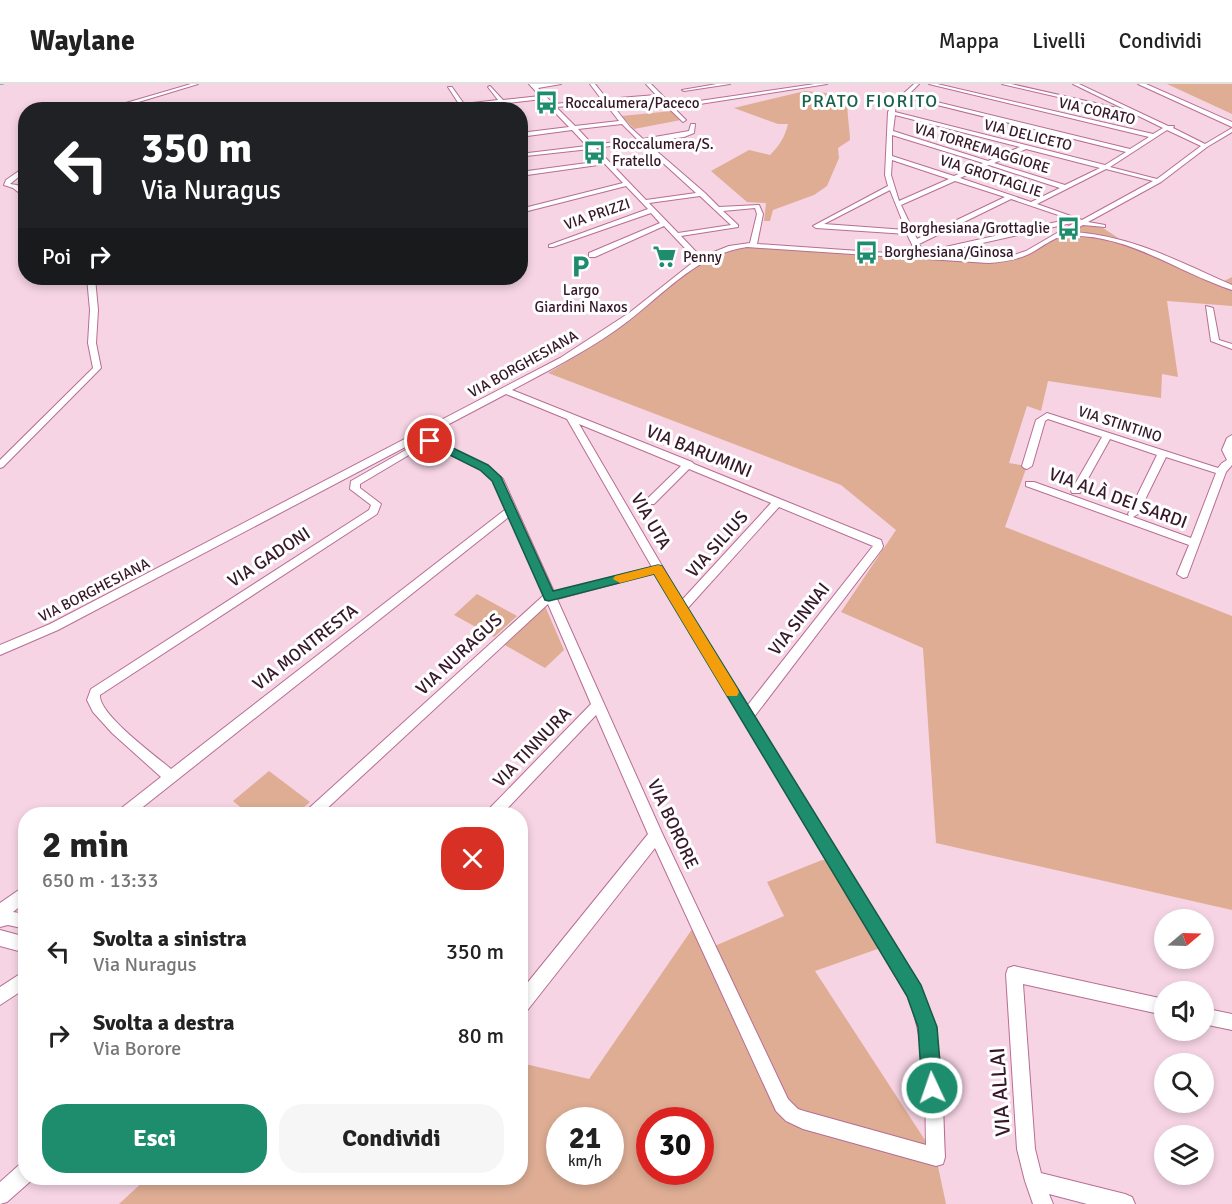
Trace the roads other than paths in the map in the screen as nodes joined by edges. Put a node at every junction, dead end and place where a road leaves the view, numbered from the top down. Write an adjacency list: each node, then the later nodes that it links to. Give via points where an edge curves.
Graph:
1 (196, 84): 27 (street)
2 (559, 84): 14 (street)
3 (592, 84): 26 (street)
4 (648, 84): 22 (street)
5 (728, 84): 19 (street)
6 (783, 84): 17 (street)
7 (825, 84): 17 (street)
8 (917, 84): 23 (street)
9 (931, 84): 34 (street, VIA CORATO)
10 (1004, 84): 21 (street)
11 (1075, 84): 38 (street)
12 (1083, 84): 36 (street)
13 (1141, 84): 47 (main road)
14 (532, 85): 24 (street)
15 (490, 87): 30 (street)
16 (450, 88): 28 (street)
17 (792, 89): 20 (street); 33 (street)
18 (1061, 89): 21 (street)
19 (684, 90)
20 (799, 92)
21 (1051, 95): 25 (street); 38 (street)
22 (659, 96): 26 (street); 33 (street)
23 (902, 96): 37 (street); 41 (street)
24 (543, 97): 30 (street); 32 (street)
25 (1043, 99)
26 (606, 100): 32 (street); 42 (street)
27 (132, 102)
28 (460, 102)
29 (493, 102): 30 (street)
30 (501, 102)
31 (1035, 103): 34 (street)
32 (552, 106): 46 (street)
33 (670, 107): 40 (street)
34 (1027, 107): 35 (street); 52 (street, VIA CORATO)
35 (1018, 111)
36 (1140, 111): 38 (street); 45 (street)
37 (891, 112): 49 (street); 50 (street, VIA DELICETO)
38 (1133, 112): 45 (street)
39 (1010, 115): 41 (street)
40 (683, 120)
41 (1001, 120): 43 (street); 57 (street)
42 (623, 122): 46 (street); 53 (street)
43 (992, 124)
44 (693, 125): 53 (street, via 692,132 684,135)
45 (1169, 127): 52 (street); 54 (street)
46 (573, 128): 51 (street); 55 (street)
47 (1232, 128): 54 (street, VIA BORGHESIANA)
48 (983, 129): 50 (street)
49 (890, 132): 59 (street); 61 (street, VIA TORREMAGGIORE)
50 (973, 133): 56 (street, VIA DELICETO)
51 (528, 134)
52 (1153, 136): 57 (street)
53 (643, 140): 55 (street); 71 (street)
54 (1202, 144): 66 (street, VIA BORGHESIANA)
55 (591, 147): 58 (street); 60 (street)
56 (1025, 147): 61 (street); 62 (street, VIA DELICETO)
57 (1130, 151): 62 (street)
58 (528, 154)
59 (889, 157): 65 (street, VIA GROTTAGLIE); 68 (street)
60 (606, 162): 63 (street); 67 (street)
61 (990, 163): 65 (street); 69 (street, VIA TORREMAGGIORE)
62 (1106, 167): 66 (street, VIA DELICETO); 69 (street)
63 (528, 173)
64 (18, 174): 70 (street, via 7,185)
65 (954, 179): 72 (street, VIA GROTTAGLIE); 74 (street)
66 (1159, 181): 79 (street, VIA BORGHESIANA)
67 (627, 183): 73 (street); 76 (street)
68 (891, 187): 74 (street); 83 (street, via 816,225)
69 (1067, 188): 75 (street)
70 (18, 189)
71 (703, 194): 73 (street); 77 (street)
72 (1011, 197): 75 (street, VIA GROTTAGLIE); 87 (street)
73 (645, 202): 78 (street)
74 (897, 204): 83 (street)
75 (1032, 204): 81 (street, VIA GROTTAGLIE)
76 (528, 209)
77 (718, 209): 86 (street, via 736,226); 89 (street, via 757,206 760,214)
78 (652, 210): 80 (street); 90 (street, VIA PRIZZI)
79 (1100, 214): 81 (street, VIA BORGHESIANA); 82 (street)
80 (665, 223): 86 (street); 91 (street)
81 (1079, 223): 82 (street); 84 (street); 85 (street, VIA BORGHESIANA); 92 (street)
82 (1103, 226): 88 (street)
83 (909, 232): 87 (street)
84 (1088, 233): 85 (street); 88 (street)
85 (1063, 234): 92 (street, VIA BORGHESIANA, via 1025,254 1000,261)
86 (676, 235): 93 (street)
87 (915, 243): 92 (street)
88 (1126, 243): 95 (street)
89 (753, 245): 92 (street, VIA BORGHESIANA); 93 (street, VIA BORGHESIANA, via 729,248)
90 (551, 246)
91 (592, 255)
92 (921, 256)
93 (701, 261): 98 (street, VIA BORGHESIANA, via 598,339)
94 (92, 285): 106 (street, via 92,343 97,369)
95 (1232, 288)
96 (1209, 308): 97 (street, via 1215,341)
97 (1232, 347)
98 (511, 392): 99 (street, VIA BARUMINI); 102 (street, VIA GADONI); 121 (street, VIA BORGHESIANA, via 54,627)
99 (570, 416): 105 (street, VIA BARUMINI); 117 (street, VIA UTA)
100 (1108, 435): 103 (street, VIA STINTINO); 107 (street, VIA STINTINO, via 1044,417); 110 (street)
101 (1232, 438): 104 (street, via 1227,450)
102 (430, 441): 113 (street, VIA BORORE, via 491,472); 124 (street, VIA GADONI, via 355,483 355,489 376,504 373,512 95,692 94,704 108,720)
103 (1163, 453): 108 (street, VIA STINTINO); 114 (street)
104 (1232, 461): 108 (street)
105 (689, 464): 111 (street); 112 (street, VIA BARUMINI)
106 (0, 465)
107 (1027, 466)
108 (1221, 472): 116 (street)
109 (1030, 484): 116 (street, VIA ALÀ DEI SARDI)
110 (1076, 491)
111 (650, 502)
112 (778, 502): 115 (street, VIA BARUMINI); 120 (street, VIA SILIUS)
113 (511, 510): 119 (street, VIA BORORE); 124 (street, VIA MONTRESTA)
114 (1133, 514)
115 (877, 543): 123 (street, VIA SINNAI)
116 (1195, 543): 118 (street)
117 (658, 569): 119 (street, VIA NURAGUS); 120 (street, VIA UTA)
118 (1183, 574)
119 (549, 597): 122 (street, VIA BORORE); 126 (street, VIA NURAGUS)
120 (681, 608): 123 (street, VIA UTA)
121 (0, 650)
122 (598, 705): 127 (street, VIA TINNURA); 128 (street, VIA BORORE)
123 (747, 716): 141 (street, VIA UTA, via 921,1005 929,1042)
124 (171, 777): 125 (street, VIA MONTRESTA)
125 (133, 807)
126 (320, 807)
127 (500, 807)
128 (657, 835): 136 (street); 141 (street, VIA BORORE, via 786,1110 802,1120)
129 (18, 898): 130 (street)
130 (0, 912)
131 (0, 920): 132 (street)
132 (18, 920)
133 (0, 938): 134 (street)
134 (18, 943)
135 (18, 984): 137 (street)
136 (528, 996)
137 (0, 997)
138 (1154, 1005): 143 (street, VIA ALLAI, via 1014,974 1026,1149)
139 (1214, 1018): 140 (street)
140 (1232, 1022)
141 (936, 1157)
142 (18, 1179): 144 (street)
143 (1034, 1181): 145 (street, VIA ALLAI); 146 (street)
144 (0, 1195)
145 (1043, 1204)
146 (1125, 1204)

